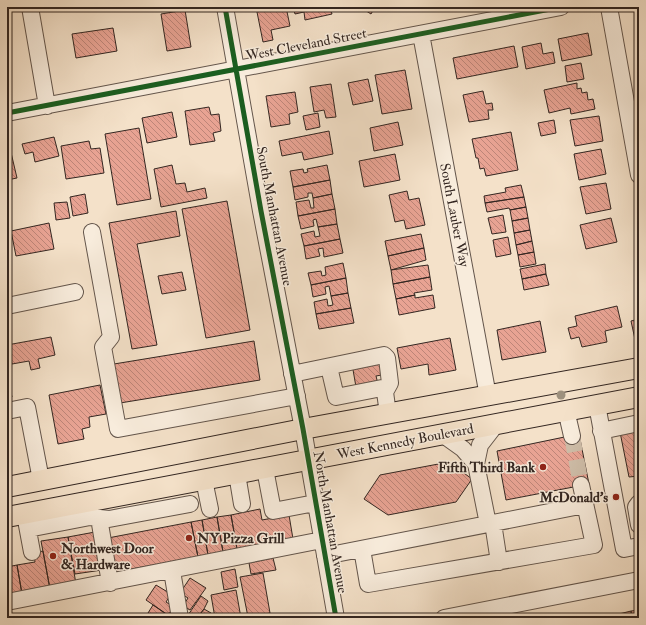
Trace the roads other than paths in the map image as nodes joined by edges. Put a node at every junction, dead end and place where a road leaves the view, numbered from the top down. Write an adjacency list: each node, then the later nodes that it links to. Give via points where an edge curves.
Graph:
1 (30, 7): 7 (street)
2 (225, 7): 6 (street, South Manhattan Avenue)
3 (561, 7): 5 (street, West Cleveland Street)
4 (609, 7): 9 (street)
5 (421, 34): 6 (street, West Cleveland Street); 19 (street, South Lauber Way)
6 (236, 70): 7 (street, West Cleveland Street); 15 (street, South Manhattan Avenue)
7 (47, 106): 8 (street, West Cleveland Street)
8 (7, 113)
9 (639, 175)
10 (92, 232): 18 (street, via 111,337 104,347 118,429)
11 (75, 292): 12 (street)
12 (7, 306)
13 (329, 367): 15 (street); 17 (street, via 336,397); 17 (street, via 384,355 387,358 390,383)
14 (639, 368): 19 (main road, West Kennedy Boulevard)
15 (292, 374): 18 (street, South Manhattan Avenue)
16 (639, 383): 21 (main road, via 608,391)
17 (388, 387): 23 (street, via 385,392)
18 (297, 396): 26 (street, South Manhattan Avenue)
19 (488, 396): 23 (main road, West Kennedy Boulevard)
20 (639, 397): 21 (main road, West Kennedy Boulevard)
21 (582, 407): 24 (main road, West Kennedy Boulevard); 27 (street); 29 (street)
22 (7, 411): 34 (street, via 27,407)
23 (388, 414): 26 (main road, West Kennedy Boulevard)
24 (498, 423): 28 (main road, West Kennedy Boulevard); 31 (street, via 480,445)
25 (639, 423): 27 (street)
26 (303, 429): 30 (street, North Manhattan Avenue); 34 (main road, West Kennedy Boulevard)
27 (601, 431): 52 (street, via 624,549)
28 (442, 434): 30 (main road, West Kennedy Boulevard); 31 (street, via 464,449)
29 (572, 436)
30 (308, 460): 32 (main road, West Kennedy Boulevard); 41 (street, North Manhattan Avenue)
31 (476, 464): 50 (street)
32 (265, 469): 33 (main road, West Kennedy Boulevard); 41 (street, via 273,511)
33 (237, 474): 35 (main road, West Kennedy Boulevard); 43 (street)
34 (41, 480): 38 (main road, West Kennedy Boulevard)
35 (204, 480): 37 (main road, West Kennedy Boulevard); 45 (street)
36 (581, 485): 44 (street)
37 (174, 486): 39 (main road, West Kennedy Boulevard); 46 (street, via 184,505)
38 (7, 487)
39 (141, 492): 40 (main road, West Kennedy Boulevard); 46 (street)
40 (109, 498): 47 (main road, West Kennedy Boulevard); 48 (street)
41 (315, 503): 53 (street, North Manhattan Avenue)
42 (639, 503): 51 (street, via 636,507)
43 (242, 504)
44 (585, 505): 50 (street); 56 (street, via 594,545)
45 (210, 509)
46 (145, 512): 48 (street)
47 (59, 515): 48 (street); 49 (main road, West Kennedy Boulevard)
48 (106, 518): 59 (street)
49 (20, 520): 55 (street)
50 (491, 524): 54 (street); 56 (street)
51 (639, 526)
52 (639, 546)
53 (323, 548): 54 (street); 57 (street); 62 (street, North Manhattan Avenue)
54 (362, 549): 56 (street, via 368,584)
55 (32, 552)
56 (499, 562)
57 (172, 571): 59 (street); 61 (street)
58 (639, 580): 63 (street)
59 (110, 583): 60 (street)
60 (7, 602)
61 (180, 618)
62 (336, 618)
63 (444, 618)

